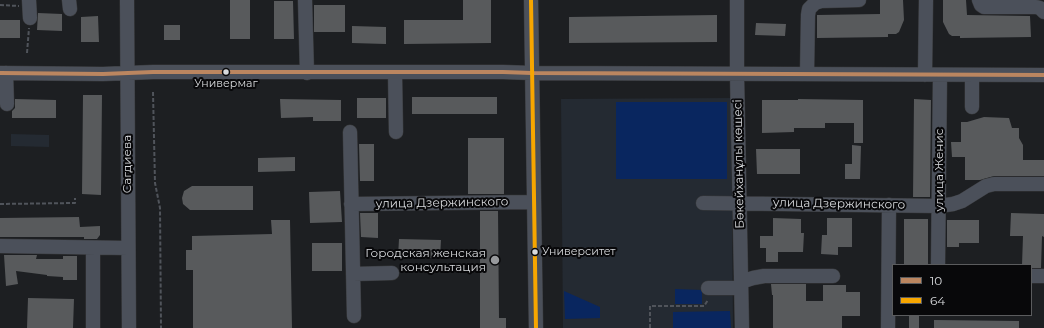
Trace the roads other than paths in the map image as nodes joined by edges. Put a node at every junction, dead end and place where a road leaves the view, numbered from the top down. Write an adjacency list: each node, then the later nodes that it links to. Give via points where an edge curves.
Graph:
1 (127, 0): 10 (street, Сагдиева)
2 (304, 0): 11 (street)
3 (530, 0): 13 (street)
4 (737, 0): 14 (street, Бөкейханұлы көшесі)
5 (859, 0): 15 (street, via 821,1 812,5 808,14)
6 (926, 0): 17 (street)
7 (979, 0): 8 (street, via 984,7 1036,7)
8 (1044, 12)
9 (3, 73): 10 (street); 20 (street)
10 (127, 73): 11 (street); 33 (street, Сагдиева)
11 (307, 73): 12 (street)
12 (395, 73): 13 (street); 23 (street)
13 (532, 73): 14 (street); 25 (street)
14 (737, 74): 15 (street); 26 (street, Бөкейханұлы көшесі)
15 (807, 74): 17 (street)
16 (972, 74): 18 (street); 19 (street); 21 (street)
17 (925, 75): 18 (street)
18 (940, 75): 30 (street, улица Женис)
19 (1044, 75)
20 (7, 104)
21 (972, 107)
22 (350, 132): 28 (street)
23 (396, 132)
24 (1044, 184): 30 (street, улица Дзержинского, via 994,184 958,202)
25 (534, 202): 28 (street, улица Дзержинского); 45 (street)
26 (740, 202): 27 (street, улица Дзержинского); 29 (street, улица Дзержинского); 40 (street, Бөкейханұлы көшесі)
27 (703, 203)
28 (351, 204): 36 (street)
29 (890, 205): 30 (street, улица Дзержинского); 47 (street)
30 (939, 206): 34 (street, улица Женис)
31 (0, 246): 32 (street)
32 (93, 248): 33 (street); 43 (street)
33 (128, 248): 44 (street, Сагдиева)
34 (938, 264)
35 (392, 273): 36 (street)
36 (353, 274): 42 (street)
37 (833, 276): 40 (street, via 764,276 753,278)
38 (1032, 276): 39 (street)
39 (1044, 276)
40 (741, 285): 41 (street); 46 (street, Бөкейханұлы көшесі)
41 (708, 288)
42 (354, 316)
43 (93, 328)
44 (129, 328)
45 (536, 328)
46 (742, 328)
47 (888, 328)

